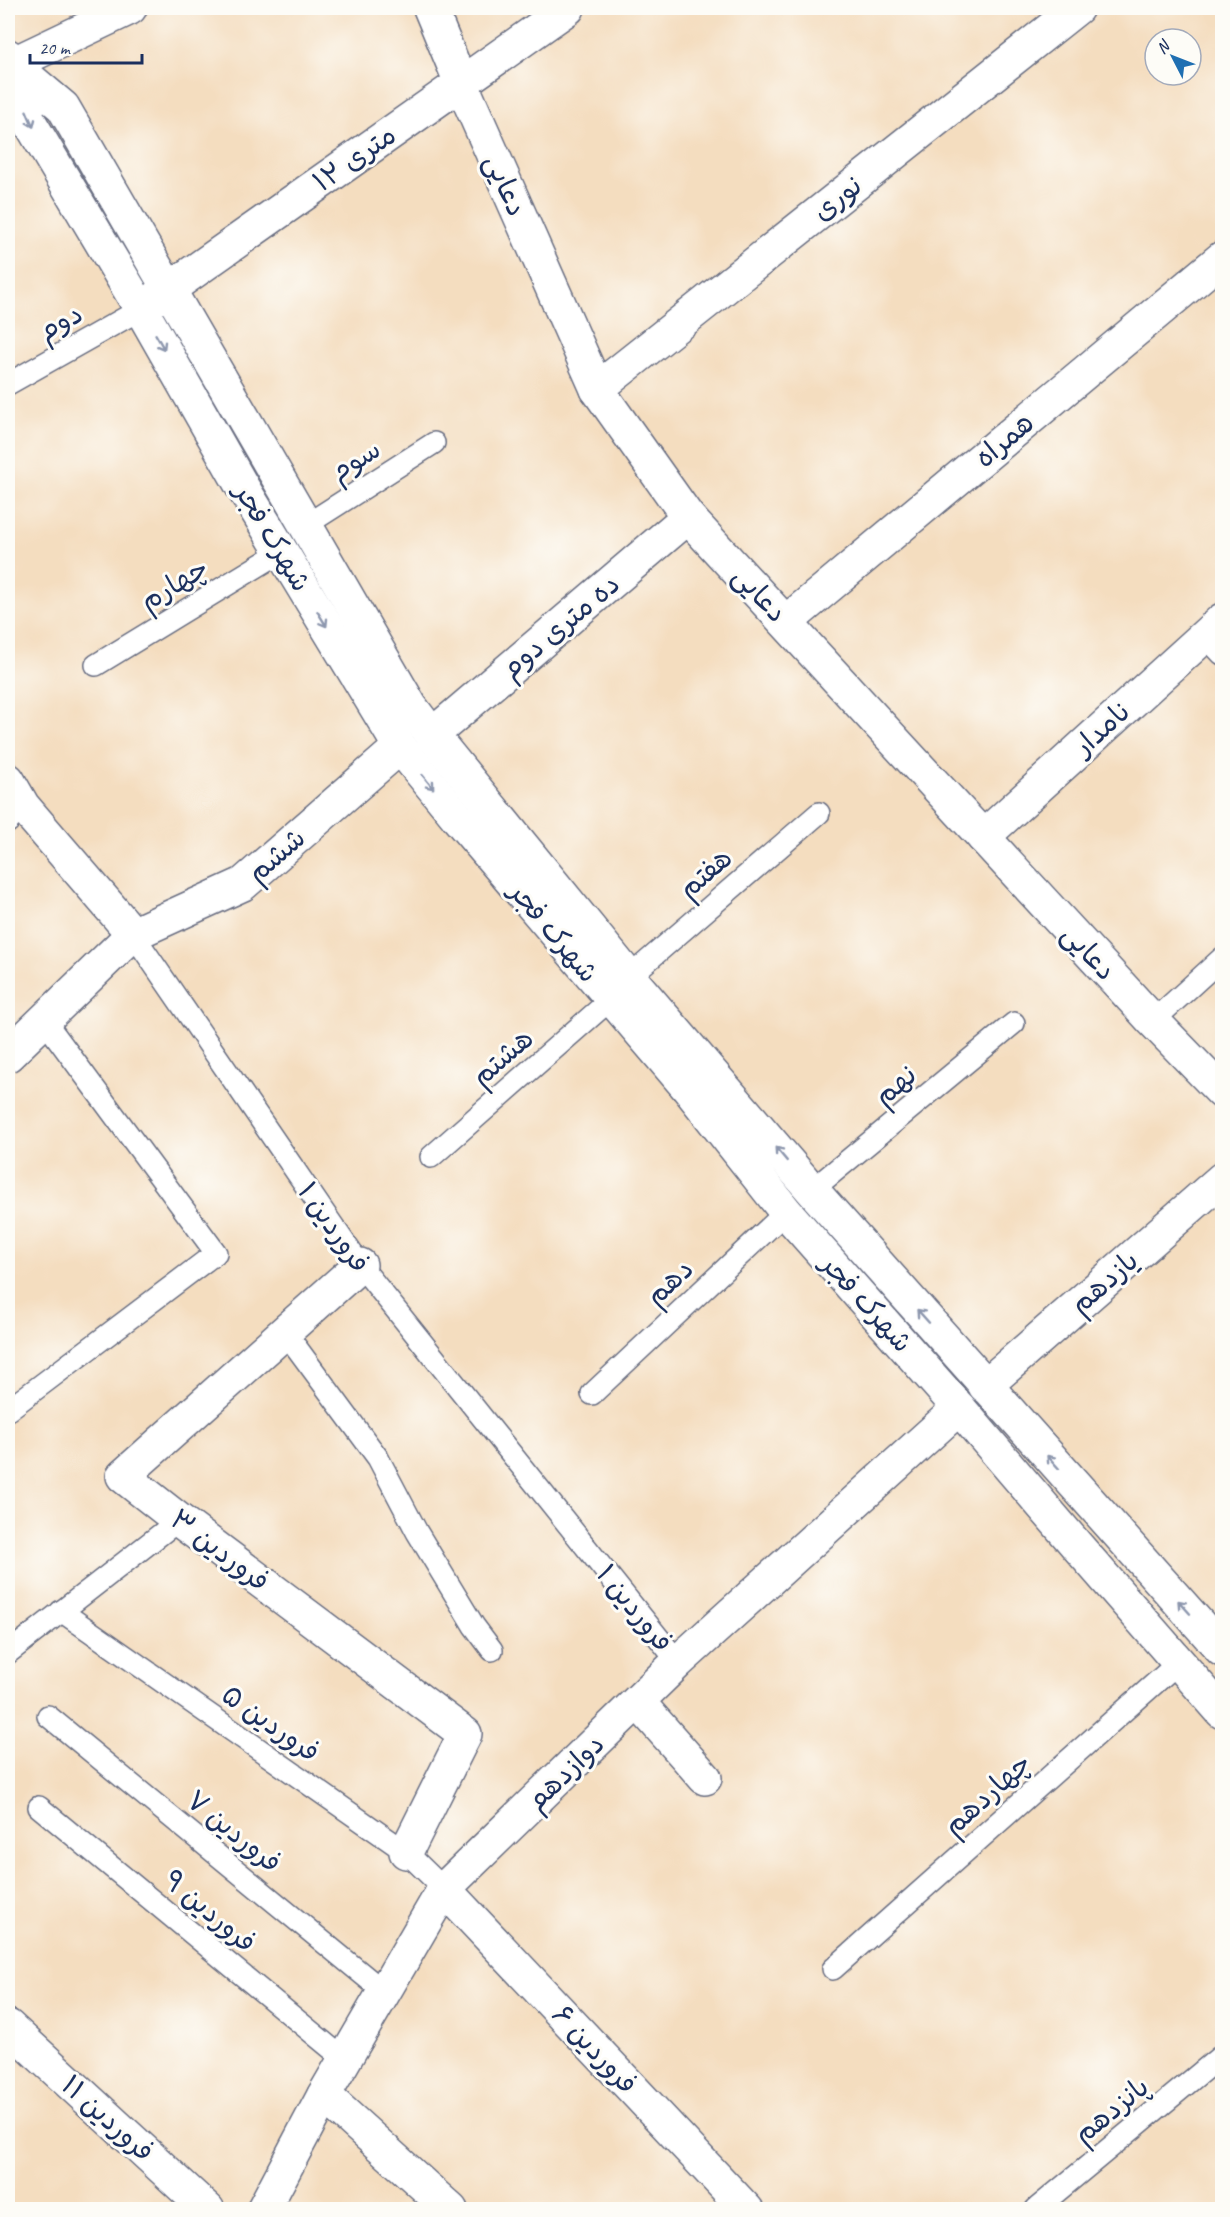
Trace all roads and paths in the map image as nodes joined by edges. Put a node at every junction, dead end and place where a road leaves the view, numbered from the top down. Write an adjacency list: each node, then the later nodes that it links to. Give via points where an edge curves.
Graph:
1 (130, 8): 5 (street)
2 (430, 8): 6 (street, دعایی)
3 (568, 8): 6 (street, ۱۲ متری)
4 (1077, 8): 11 (street, نوری)
5 (9, 62): 8 (street, شهرک فجر, via 63,107); 9 (street, شهرک فجر, one-way to 9, via 29,121)
6 (461, 83): 8 (street, ۱۲ متری); 11 (street, دعایی)
7 (1222, 258): 16 (street, همراه)
8 (169, 289): 9 (street, ۱۲ متری); 14 (street, شهرک فجر)
9 (141, 309): 10 (lane, دوم); 15 (street, شهرک فجر, one-way to 15)
10 (8, 384)
11 (597, 389): 13 (street, دعایی)
12 (434, 444): 14 (lane, سوم)
13 (688, 517): 16 (street, دعایی); 19 (street, ده متری دوم)
14 (306, 525): 19 (street, شهرک فجر, via 411,706)
15 (281, 552): 18 (lane, چهارم); 20 (street, شهرک فجر, one-way to 20)
16 (786, 622): 23 (street, دعایی)
17 (1217, 636): 23 (street, نامدار)
18 (96, 665)
19 (432, 735): 26 (street, شهرک فجر)
20 (400, 747): 24 (street, ششم, via 243,885); 26 (street, شهرک فجر, one-way to 26, via 457,817)
21 (13, 802): 24 (street, فروردین ۱)
22 (819, 813): 26 (lane, هفتم)
23 (982, 837): 28 (street, دعایی)
24 (133, 934): 27 (street); 36 (lane, فروردین ۱)
25 (1222, 958): 28 (lane)
26 (620, 988): 32 (lane, هشتم); 34 (street, شهرک فجر, one-way to 26); 35 (street, شهرک فجر, via 688,1088)
27 (44, 1020): 30 (street); 41 (lane, via 216,1254)
28 (1153, 1021): 31 (street, دعایی)
29 (1014, 1023): 34 (lane, نهم)
30 (8, 1056)
31 (1222, 1092)
32 (431, 1157)
33 (1222, 1179): 38 (street, یازدهم)
34 (812, 1191): 35 (street); 38 (street, شهرک فجر, one-way to 34)
35 (786, 1212): 39 (lane, دهم); 40 (street, شهرک فجر)
36 (360, 1265): 37 (street, فروردین ۳); 47 (lane, فروردین ۱)
37 (285, 1332): 42 (street, فروردین ۳, via 123,1476); 45 (lane, via 378,1458 417,1532)
38 (985, 1386): 40 (street, یازدهم); 44 (street, شهرک فجر, one-way to 38)
39 (592, 1394)
40 (959, 1408): 47 (street, دوازدهم); 48 (street, شهرک فجر)
41 (8, 1410)
42 (179, 1520): 43 (lane); 54 (street, فروردین ۳, via 465,1734)
43 (61, 1611): 46 (lane); 54 (lane, فروردین ۵)
44 (1218, 1636): 48 (street)
45 (492, 1650)
46 (8, 1653)
47 (678, 1662): 49 (street, دوازدهم)
48 (1179, 1662): 50 (street, شهرک فجر); 56 (lane, چهاردهم)
49 (638, 1702): 52 (street); 55 (street, دوازدهم)
50 (1222, 1712)
51 (48, 1716): 57 (lane, فروردین ۷)
52 (705, 1778)
53 (39, 1807): 60 (lane, فروردین ۹)
54 (405, 1852): 55 (lane, فروردین ۵)
55 (444, 1889): 57 (street, دوازدهم); 66 (street, فروردین ۶)
56 (833, 1969)
57 (383, 1991): 60 (street, دوازدهم)
58 (8, 2026): 63 (street, فروردین ۱۱)
59 (1222, 2055): 62 (lane, پانزدهم)
60 (344, 2059): 61 (street, دوازدهم)
61 (324, 2095): 64 (street, دوازدهم); 65 (street)
62 (1036, 2209)
63 (208, 2210)
64 (262, 2210)
65 (451, 2210)
66 (747, 2210)

